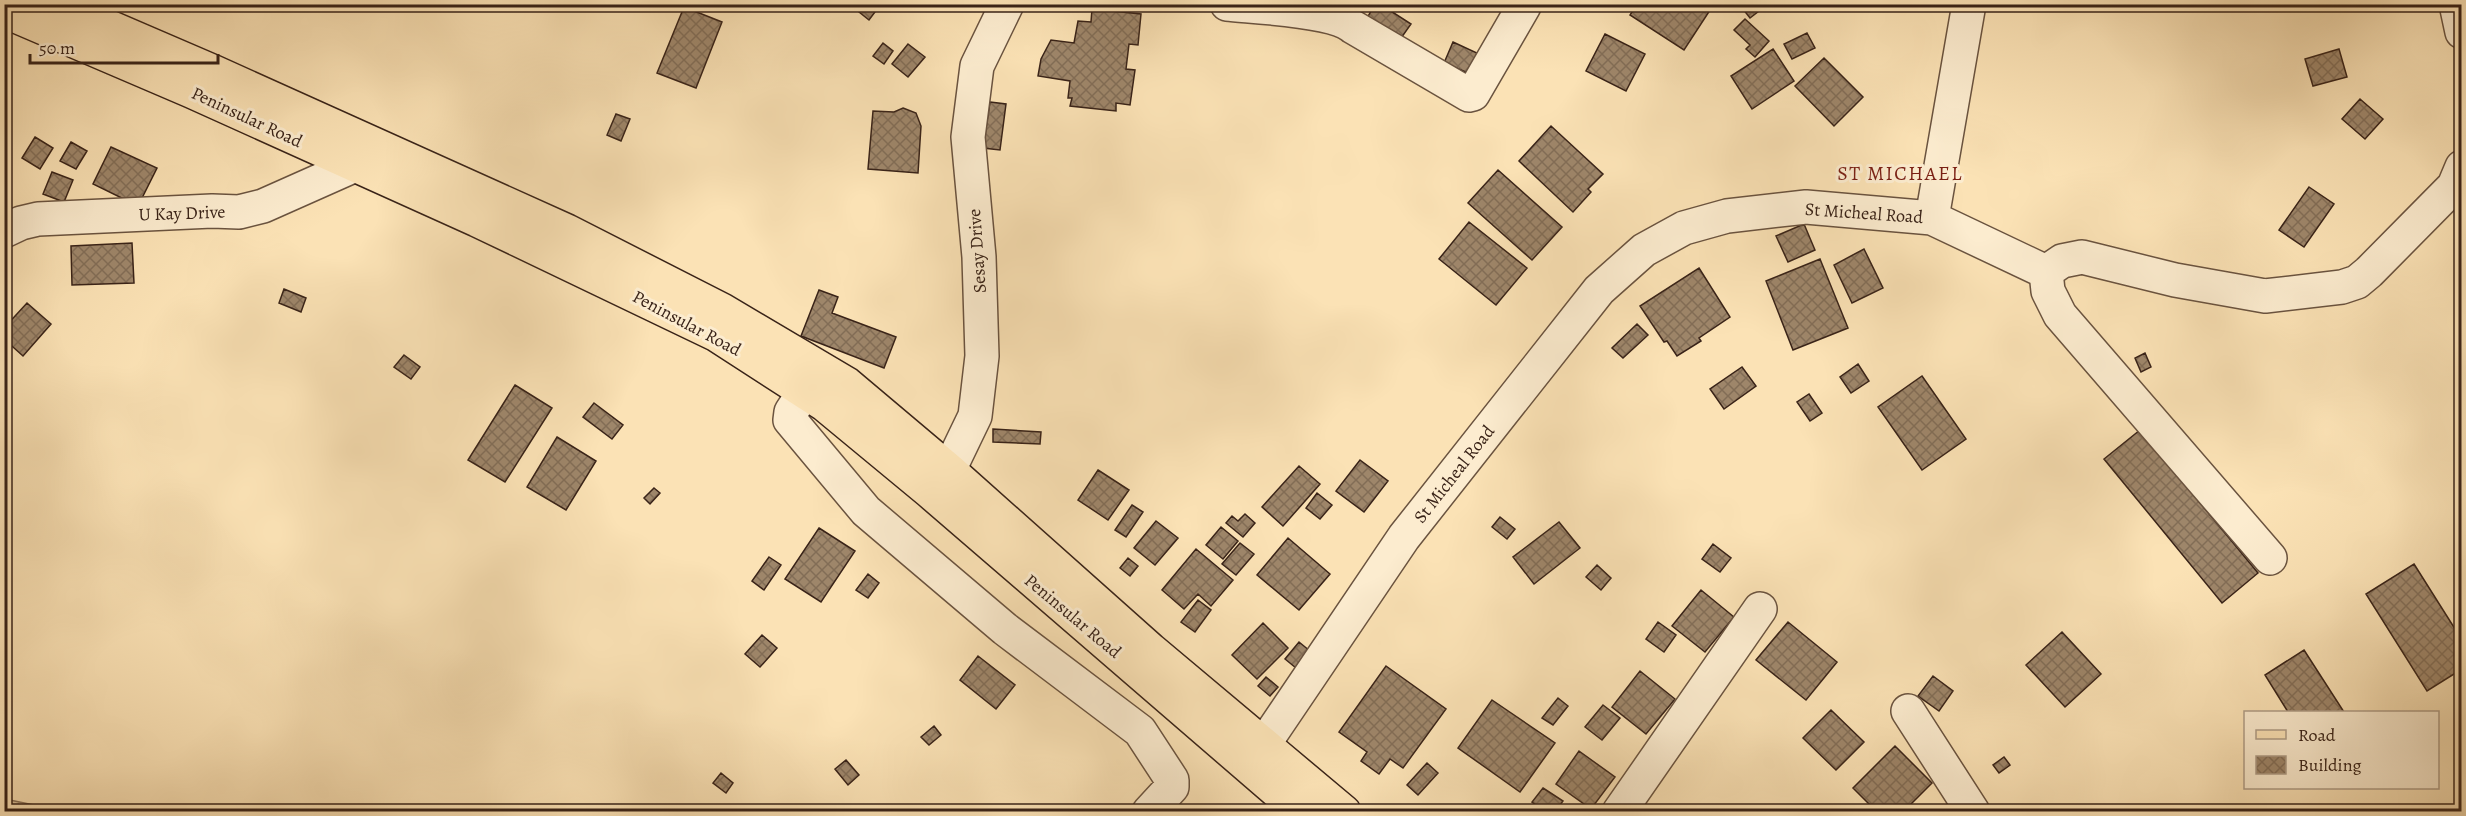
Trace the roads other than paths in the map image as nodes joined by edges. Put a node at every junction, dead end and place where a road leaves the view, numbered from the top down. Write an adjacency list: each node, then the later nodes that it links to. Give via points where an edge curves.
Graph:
1 (56, 4): 8 (main road, Peninsular Road)
2 (1007, 4): 16 (street, Sesay Drive, via 977,66 968,137 979,257 982,356 975,416)
3 (1227, 4): 6 (street, via 1344,20 1469,95)
4 (1969, 4): 12 (street)
5 (2456, 4): 9 (street)
6 (1524, 6)
7 (4, 11): 10 (main road, Peninsular Road)
8 (96, 12): 16 (main road, Peninsular Road, via 214,72 567,231 722,310 847,384)
9 (2462, 32)
10 (353, 166): 13 (street, U Kay Drive, via 263,206 240,212 38,219); 15 (main road, Peninsular Road, via 477,220 715,334)
11 (2459, 181): 14 (street, via 2369,272 2342,287 2265,296 2175,280 2082,257 2062,261)
12 (1932, 218): 14 (street, St Micheal Road); 20 (street, St Micheal Road, via 1806,207 1727,216 1684,228 1644,250 1599,290 1404,537)
13 (4, 231)
14 (2046, 272): 17 (street, via 2048,291 2060,315)
15 (804, 392): 16 (main road, Peninsular Road); 21 (street, via 790,420 866,511 1005,629 1140,731 1172,780 1172,788)
16 (939, 481): 20 (main road, Peninsular Road); 22 (main road, Peninsular Road)
17 (2270, 558)
18 (1760, 609): 24 (street)
19 (1908, 711): 25 (street)
20 (1264, 744): 23 (main road, Peninsular Road)
21 (1149, 812)
22 (1301, 812)
23 (1344, 812)
24 (1619, 812)
25 (1972, 812)

